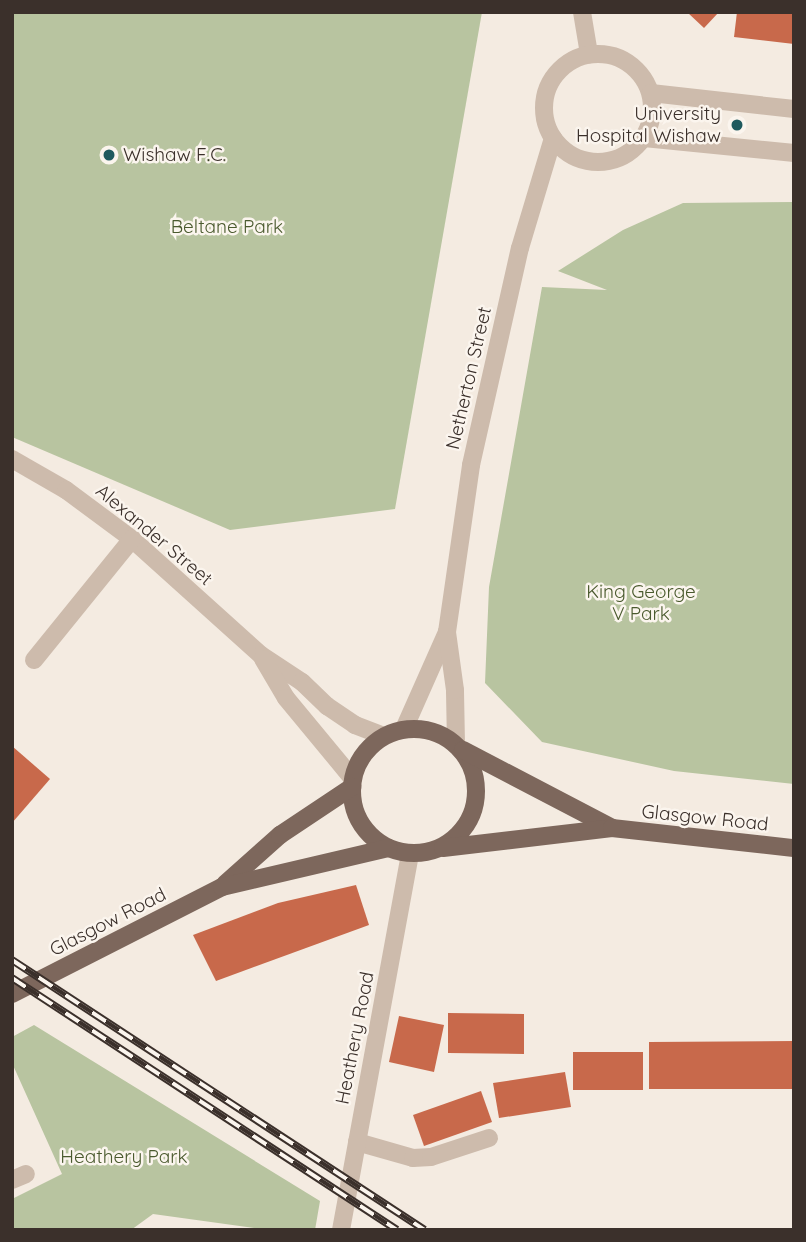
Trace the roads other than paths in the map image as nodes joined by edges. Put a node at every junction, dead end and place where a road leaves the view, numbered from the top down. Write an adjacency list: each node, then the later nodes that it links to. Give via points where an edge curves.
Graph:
1 (582, 12): 2 (street)
2 (589, 54): 3 (street, via 615,55 632,64); 5 (street, via 571,60 554,76 546,93 544,112)
3 (651, 93): 4 (street); 6 (street, via 652,120)
4 (794, 109)
5 (553, 138): 6 (street, via 565,151 586,161 604,162 633,150); 10 (street, Netherton Street, via 520,248 471,465)
6 (644, 138): 7 (street)
7 (794, 153)
8 (12, 459): 9 (street, Alexander Street, via 66,489)
9 (132, 539): 11 (street, Alexander Street); 12 (street)
10 (447, 632): 13 (street, Netherton Street); 15 (street, Netherton Street)
11 (261, 655): 14 (street, Alexander Street, via 355,725); 16 (street, Alexander Street, via 286,698)
12 (34, 660)
13 (404, 729): 14 (main road); 15 (main road, via 426,730)
14 (383, 737): 16 (main road, via 359,762)
15 (459, 747): 17 (main road, Glasgow Road); 19 (main road, via 473,768 475,806 456,838)
16 (353, 783): 18 (main road, via 358,817); 22 (main road, Glasgow Road, via 280,835)
17 (612, 828): 19 (main road, Glasgow Road); 20 (main road, Glasgow Road)
18 (388, 848): 21 (main road); 22 (main road, Glasgow Road)
19 (440, 848): 21 (main road)
20 (794, 848)
21 (410, 853): 25 (street, Heathery Road)
22 (222, 887): 23 (main road, Glasgow Road)
23 (12, 994)
24 (489, 1138): 25 (street, via 413,1158)
25 (357, 1142): 26 (street, Heathery Road)
26 (341, 1230)

